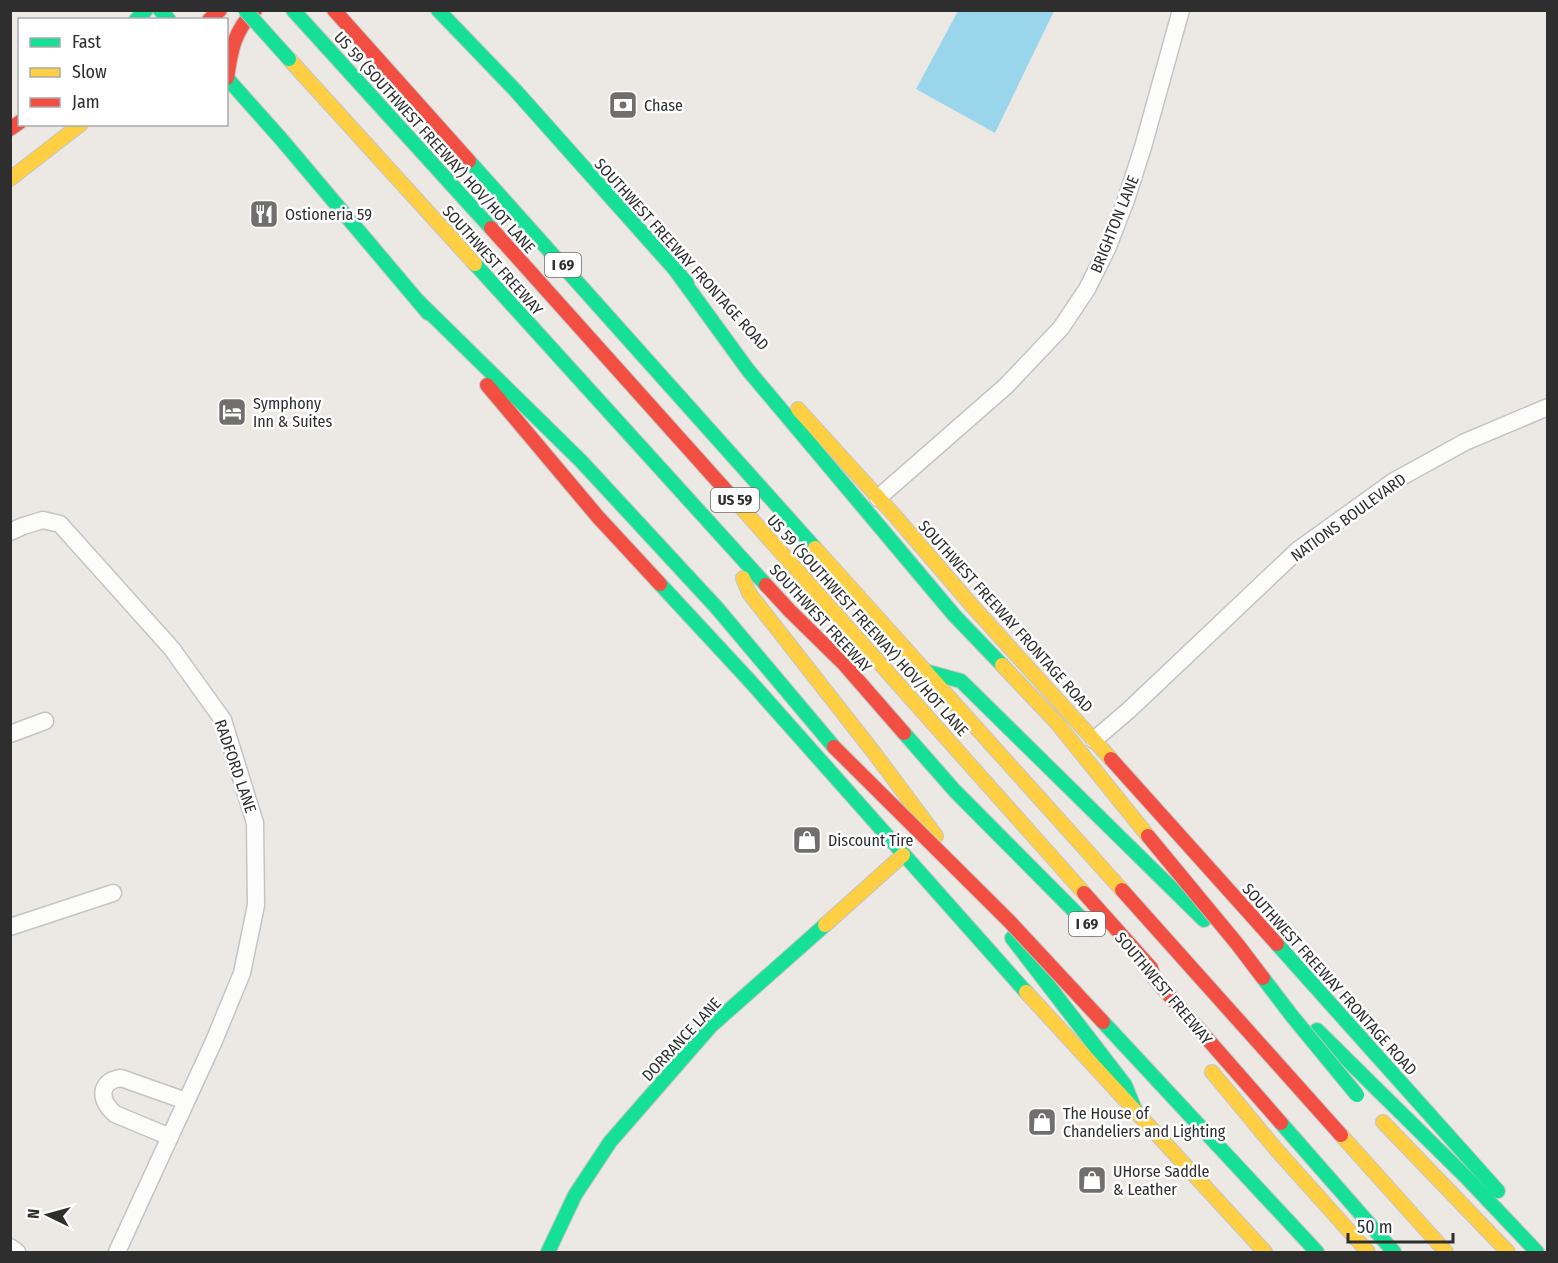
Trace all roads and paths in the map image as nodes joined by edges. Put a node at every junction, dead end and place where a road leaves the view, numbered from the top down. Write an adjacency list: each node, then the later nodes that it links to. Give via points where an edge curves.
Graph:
1 (245, 10): 16 (main road, SOUTHWEST FREEWAY / I 69, bridge)
2 (255, 10): 7 (main road, via 244,20 231,45)
3 (293, 10): 25 (main road, US 59 (SOUTHWEST FREEWAY) HOV/HOT LANE / US 59)
4 (438, 10): 11 (main road, SOUTHWEST FREEWAY FRONTAGE ROAD)
5 (1181, 10): 14 (street, BRIGHTON LANE, via 1126,200 1087,289 1061,328 1006,386)
6 (335, 12): 17 (main road, SOUTHWEST FREEWAY / I 69)
7 (228, 69)
8 (228, 78): 12 (main road)
9 (78, 126): 10 (main road)
10 (10, 178)
11 (676, 271): 14 (main road, SOUTHWEST FREEWAY FRONTAGE ROAD); 40 (main road, bridge, via 748,370 954,615 1057,723 1365,1104)
12 (418, 301): 21 (main road, via 598,517); 37 (main road, bridge, via 581,461 717,608 834,747 1010,922)
13 (1548, 407): 20 (street, NATIONS BOULEVARD, via 1465,442 1394,481 1298,550)
14 (878, 498): 20 (main road, SOUTHWEST FREEWAY FRONTAGE ROAD)
15 (10, 531): 27 (street, RADFORD LANE, via 43,520 60,524 172,649 224,720 255,823 256,905 242,973)
16 (729, 543): 24 (main road, SOUTHWEST FREEWAY / I 69, via 843,663 954,791); 28 (main road, via 749,593 1125,1085)
17 (925, 671): 39 (main road, SOUTHWEST FREEWAY / I 69); 41 (main road, via 961,681 1465,1176)
18 (45, 721): 19 (street)
19 (10, 734)
20 (1094, 740): 30 (main road, SOUTHWEST FREEWAY FRONTAGE ROAD)
21 (903, 855): 28 (main road); 35 (main road, DORRANCE LANE, via 711,1026 610,1142 575,1195)
22 (113, 893): 23 (street)
23 (10, 927)
24 (1098, 935)
25 (1151, 968): 32 (main road, SOUTHWEST FREEWAY, via 1161,971)
26 (1201, 1059): 38 (main road, SOUTHWEST FREEWAY)
27 (186, 1101): 29 (street, RADFORD LANE); 29 (street, via 120,1078 108,1082 104,1089 103,1099 115,1114)
28 (1136, 1112): 36 (main road)
29 (170, 1137): 34 (street, RADFORD LANE)
30 (1548, 1246)
31 (10, 1247): 33 (street)
32 (1399, 1248)
33 (17, 1252)
34 (117, 1252)
35 (548, 1252)
36 (1265, 1252)
37 (1317, 1252)
38 (1368, 1252)
39 (1446, 1252)
40 (1508, 1252)
41 (1537, 1252)

